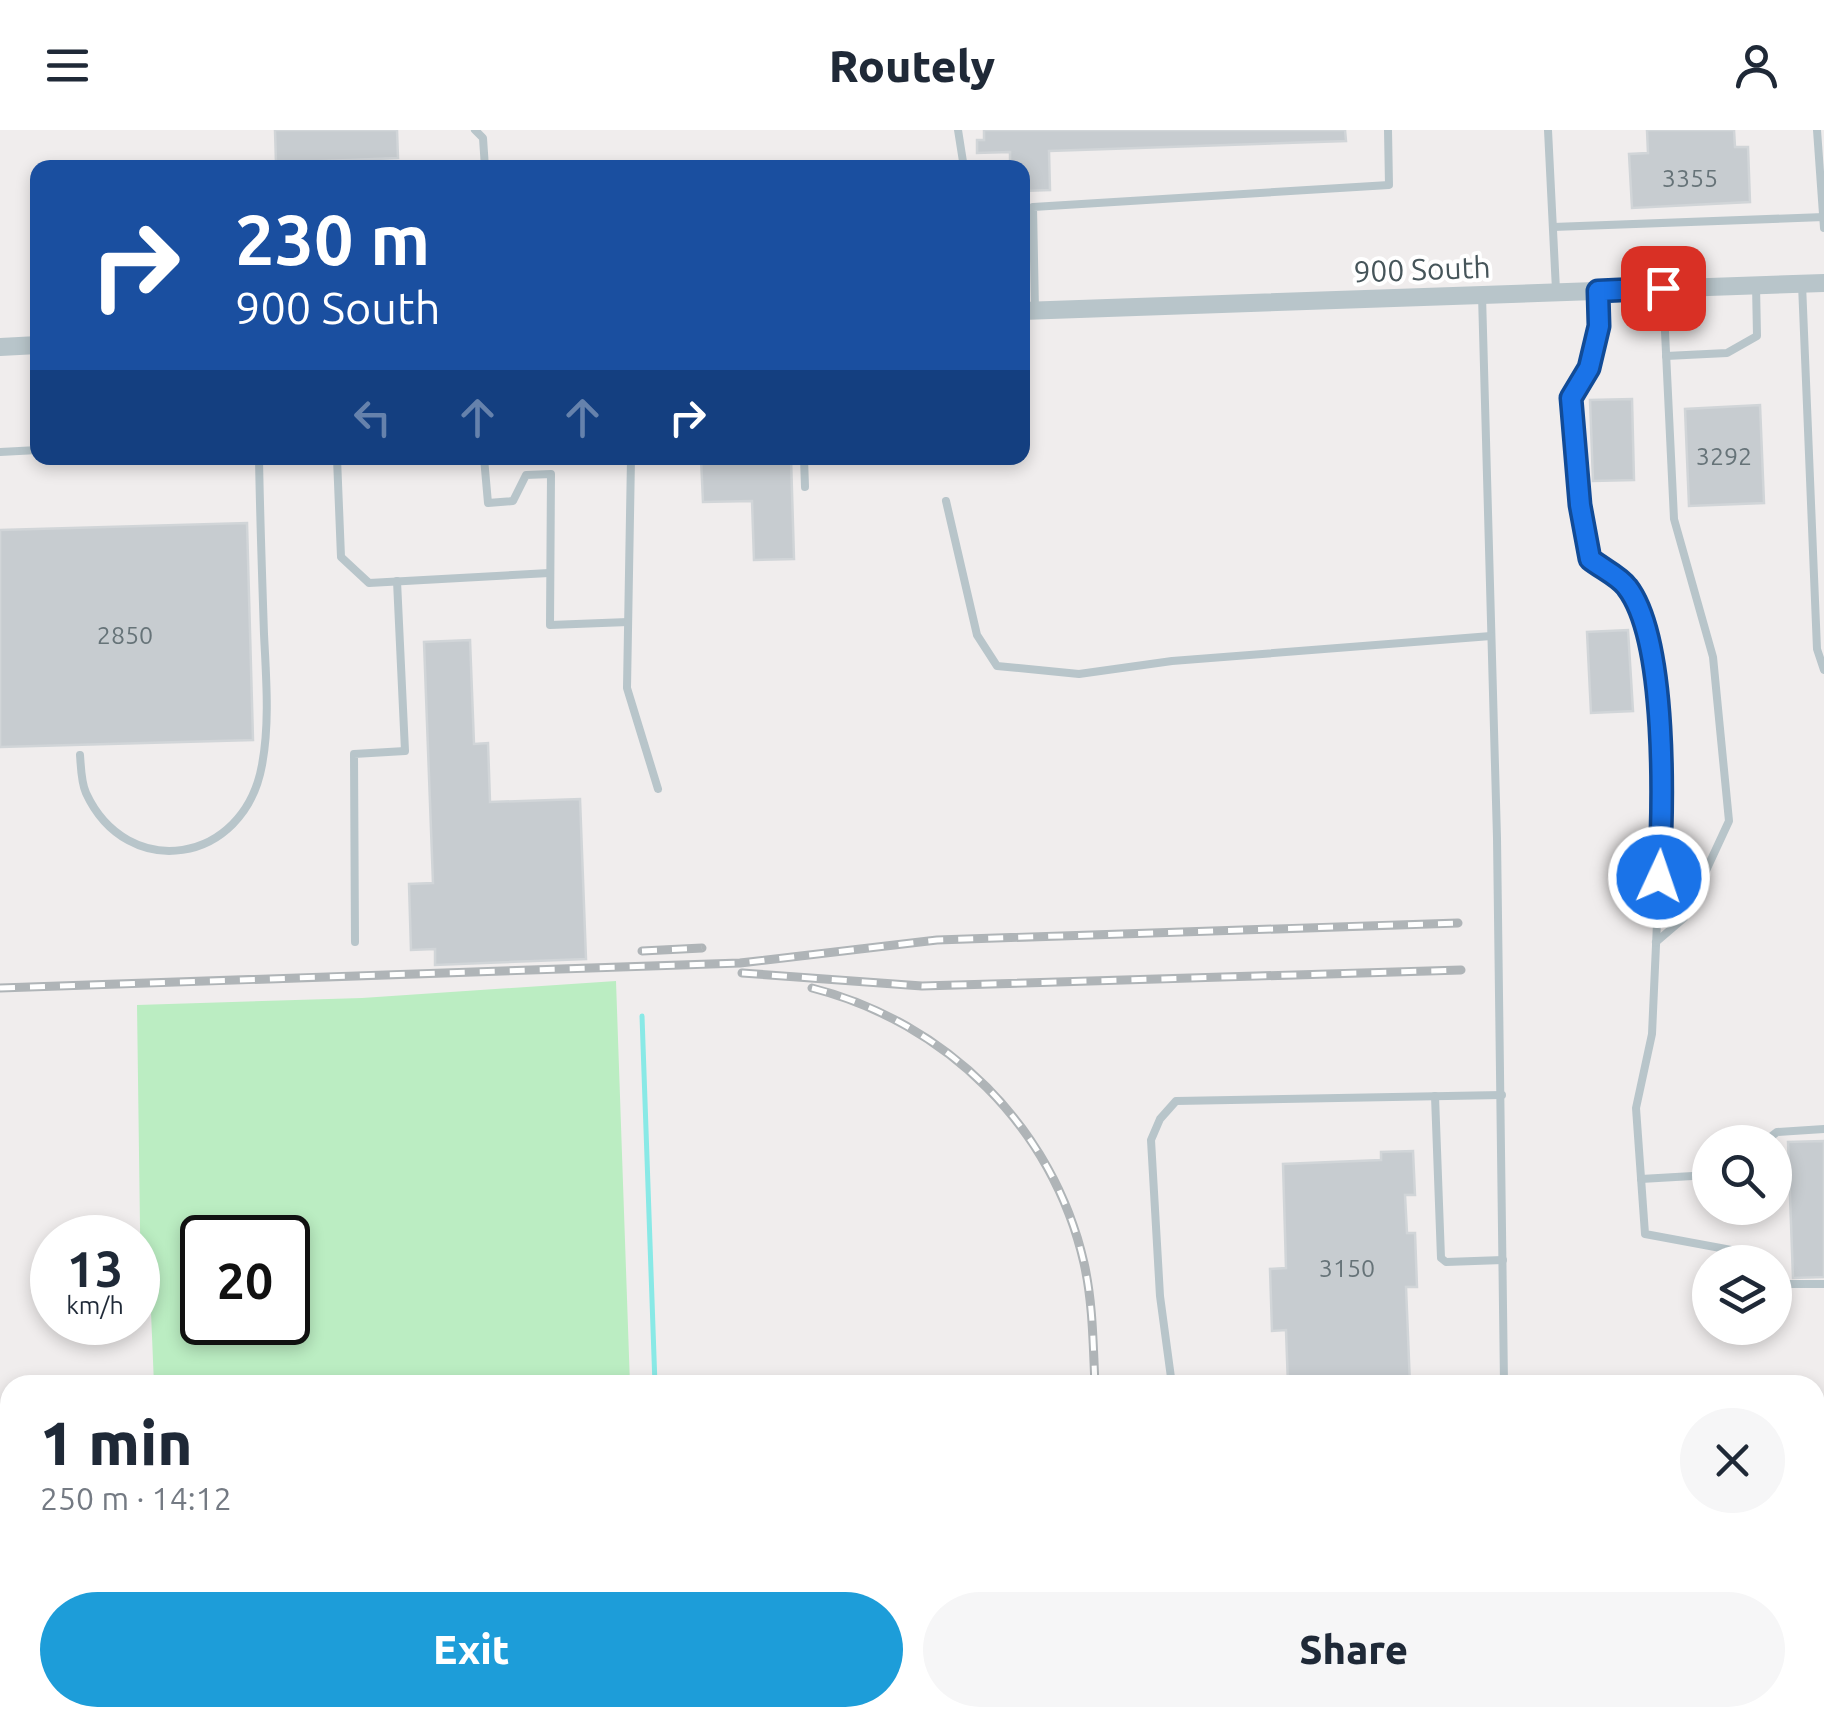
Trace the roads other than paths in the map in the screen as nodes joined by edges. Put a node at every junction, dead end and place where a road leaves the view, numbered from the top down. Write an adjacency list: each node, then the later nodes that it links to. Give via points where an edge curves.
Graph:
1 (475, 130): 6 (lane, via 484,138)
2 (958, 130): 7 (lane)
3 (1388, 130): 12 (lane, via 1389,185 1033,206)
4 (1548, 130): 9 (lane)
5 (1817, 130): 8 (lane)
6 (485, 160)
7 (963, 160)
8 (1823, 217): 9 (lane); 10 (lane)
9 (1553, 228): 17 (lane)
10 (1824, 228)
11 (1824, 283): 13 (street, 900 South)
12 (1030, 284)
13 (1802, 284): 14 (street, 900 South); 36 (lane, via 1817,650)
14 (1756, 285): 15 (street, 900 South); 22 (lane, via 1757,336 1727,352)
15 (1663, 288): 16 (street, 900 South); 22 (lane)
16 (1598, 291): 17 (street, 900 South); 40 (lane, via 1599,326 1589,368 1571,398 1580,505 1590,559 1627,587 1652,651 1662,812)
17 (1556, 292): 18 (street, 900 South)
18 (1482, 295): 19 (street, 900 South); 35 (lane)
19 (1030, 310)
20 (30, 345): 21 (street)
21 (0, 346)
22 (1666, 356): 40 (lane, via 1674,519 1713,657 1729,821 1684,918)
23 (30, 450): 24 (lane)
24 (0, 452)
25 (258, 465): 37 (lane, via 262,766 240,820 215,842 192,848 162,850 127,838 103,820 84,790)
26 (337, 465): 33 (lane, via 341,557 368,583)
27 (485, 465): 32 (lane, via 488,502 513,501 526,476 551,474)
28 (631, 465): 34 (lane)
29 (804, 465): 30 (lane)
30 (805, 487)
31 (946, 501): 35 (lane, via 978,635 996,666 1079,674)
32 (549, 573): 33 (lane); 34 (lane, via 550,626)
33 (397, 582): 39 (lane, via 405,751 354,754)
34 (628, 622): 38 (lane, via 627,688)
35 (1492, 636): 41 (lane)
36 (1824, 670)
37 (80, 755)
38 (658, 789)
39 (355, 942)
40 (1656, 942): 46 (lane, via 1652,1034 1636,1108)
41 (1502, 1095): 42 (lane); 48 (lane)
42 (1435, 1096): 48 (lane, via 1441,1258); 51 (lane, via 1176,1101 1151,1140)
43 (1824, 1129): 44 (lane)
44 (1792, 1131)
45 (1692, 1176): 46 (lane)
46 (1641, 1179): 47 (lane, via 1644,1234)
47 (1704, 1245)
48 (1503, 1260): 52 (lane)
49 (1792, 1284): 50 (lane)
50 (1824, 1284)
51 (1171, 1375)
52 (1504, 1375)

